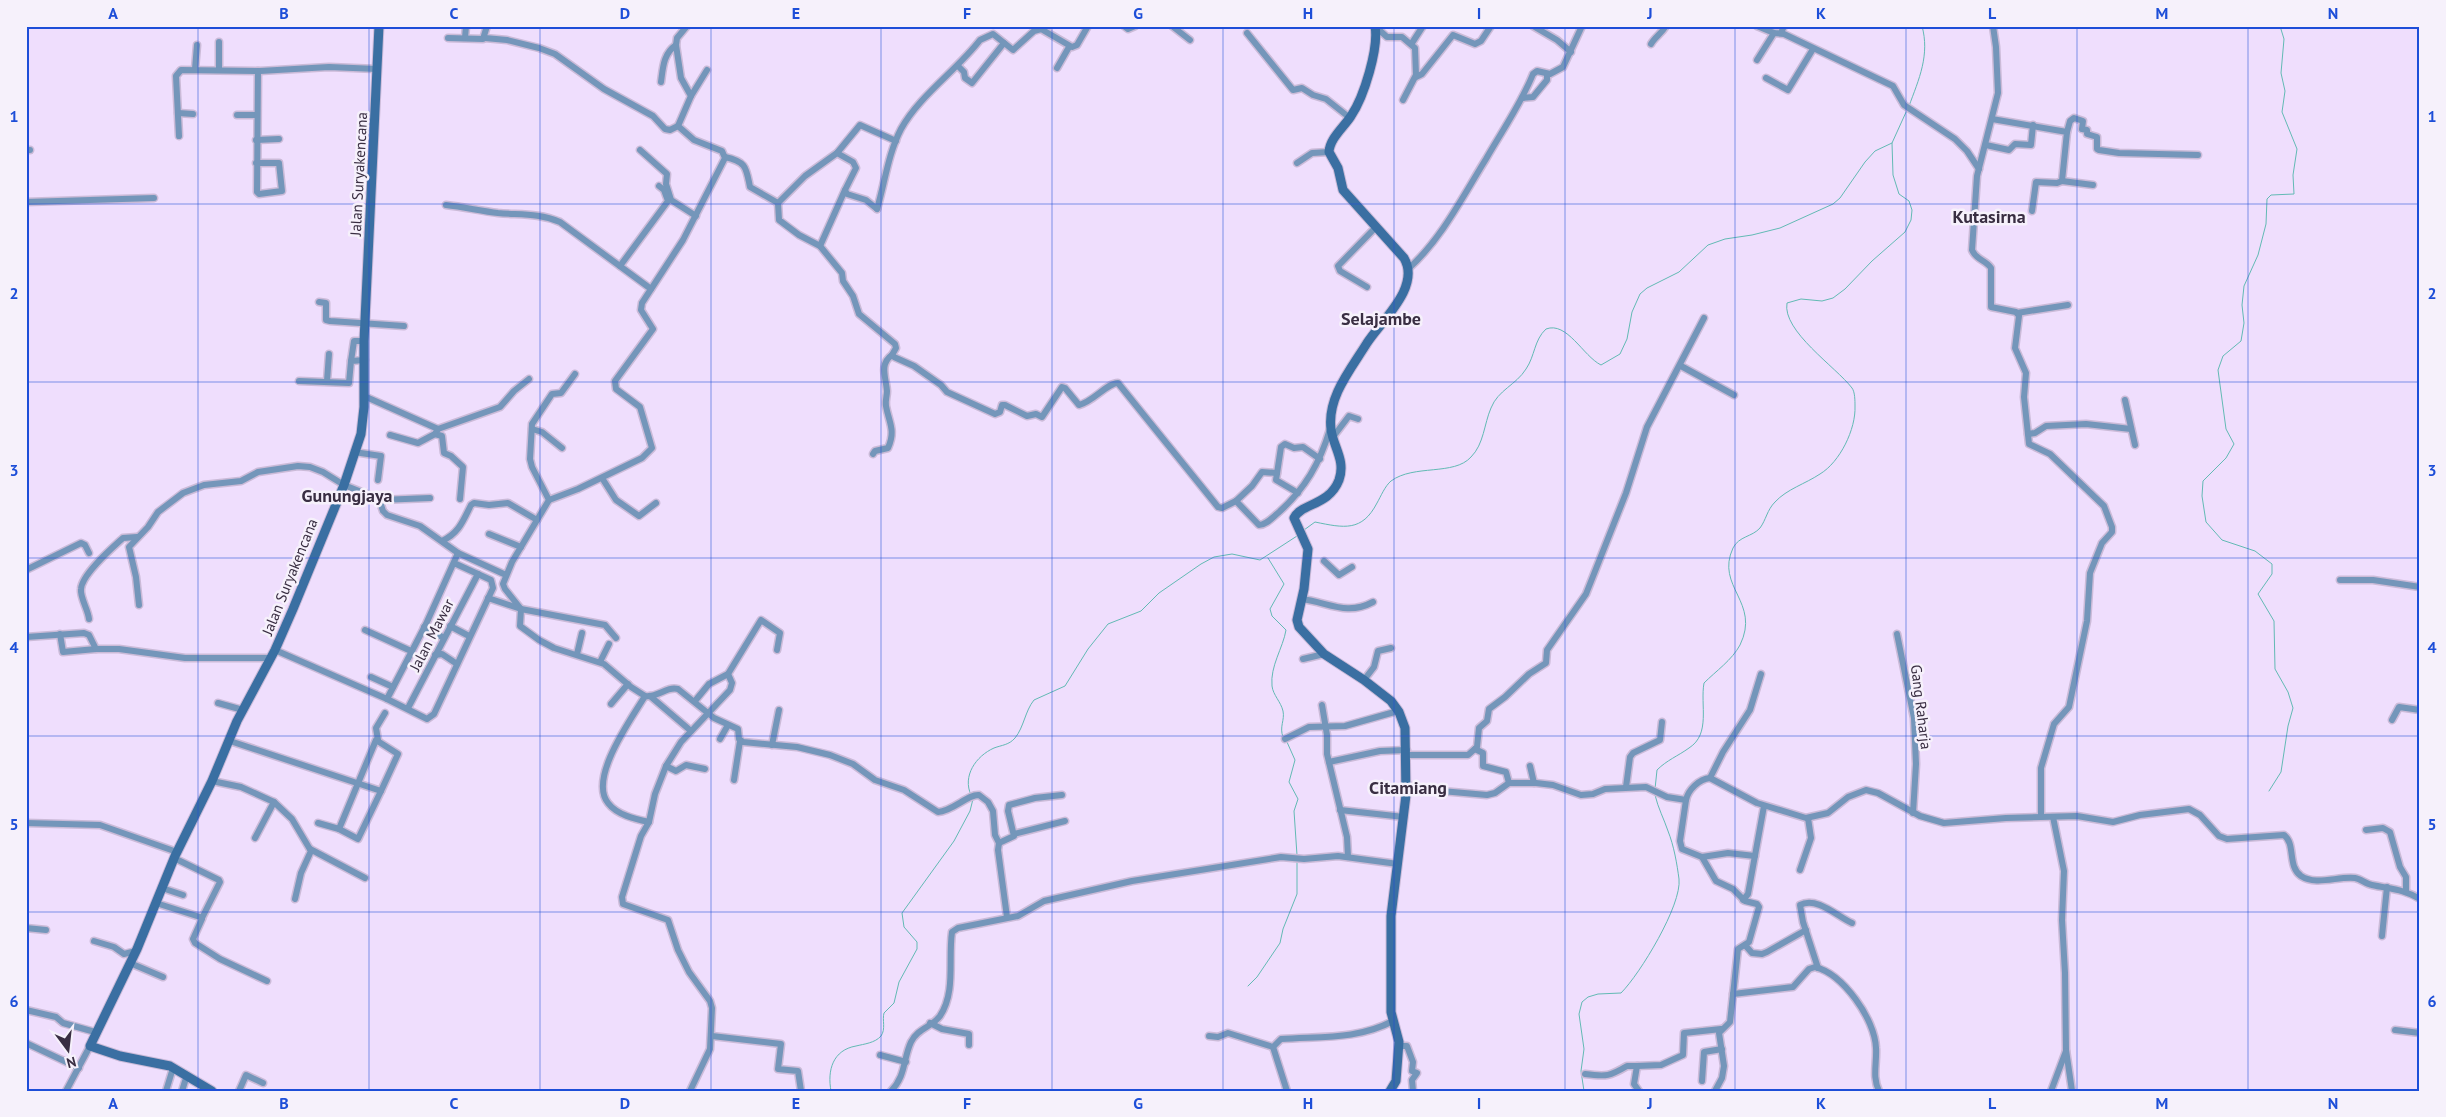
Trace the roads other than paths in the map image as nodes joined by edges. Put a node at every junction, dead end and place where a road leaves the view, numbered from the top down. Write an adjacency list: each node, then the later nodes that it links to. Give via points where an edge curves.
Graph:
1 (379, 26): 37 (street, Jalan Suryakencana)
2 (466, 26): 21 (street)
3 (487, 26): 22 (street)
4 (687, 26): 28 (street, via 677,38)
5 (1088, 26): 30 (street, via 1077,45)
6 (1124, 26): 7 (street, via 1128,29)
7 (1135, 26)
8 (1172, 26): 23 (street)
9 (1423, 26): 26 (street)
10 (1491, 26): 42 (street, via 1475,44 1453,35 1422,74)
11 (1533, 26): 32 (street)
12 (1582, 26): 32 (street)
13 (1666, 26): 27 (street)
14 (1757, 26): 19 (street)
15 (1784, 26): 19 (street)
16 (1992, 26): 53 (street, via 1998,90)
17 (1376, 27): 26 (street, via 1387,36 1400,36); 52 (street, via 1375,50 1362,94)
18 (1247, 33): 52 (street, via 1294,90 1302,88 1326,99)
19 (1777, 33): 31 (street); 33 (street)
20 (448, 38): 21 (street)
21 (465, 38): 22 (street)
22 (485, 38): 55 (street, via 507,40 554,54 604,89 653,116 665,129)
23 (1190, 40)
24 (219, 42): 38 (street)
25 (1004, 43): 30 (street, via 1013,50 1040,29); 34 (street, via 997,35 989,35 980,40); 34 (street, via 972,83)
26 (1412, 43): 42 (street, via 1416,53)
27 (1651, 44)
28 (676, 45): 44 (street, via 670,48 664,60); 45 (street, via 681,78)
29 (197, 46): 36 (street)
30 (1069, 47): 35 (street)
31 (1814, 49): 43 (street, via 1788,90); 69 (street, via 1890,84 1904,105 1955,139)
32 (1571, 52): 41 (street, via 1563,67)
33 (1757, 60)
34 (958, 66): 60 (street, via 913,112)
35 (1057, 68)
36 (195, 69): 38 (street); 48 (street, via 177,72)
37 (377, 69): 40 (street, via 329,67); 90 (street, Jalan Suryakencana)
38 (219, 70): 40 (street)
39 (707, 70): 45 (street)
40 (258, 71): 51 (street)
41 (1546, 75): 46 (street, via 1545,84 1533,97); 46 (street, via 1535,72)
42 (1416, 77): 47 (street)
43 (1766, 78)
44 (661, 82)
45 (691, 96): 55 (street)
46 (1522, 98): 83 (street, via 1456,208)
47 (1403, 100)
48 (178, 113): 49 (street); 57 (street)
49 (193, 114)
50 (237, 115): 51 (street)
51 (257, 115): 59 (street)
52 (1350, 118): 64 (street, via 1336,135)
53 (1992, 118): 54 (street); 61 (street)
54 (2033, 125): 56 (street); 61 (street, via 2031,145 2015,144 2009,150)
55 (678, 126): 66 (street, via 694,140)
56 (2066, 132): 65 (street, via 2074,118 2083,121 2082,129 2097,138 2099,150); 70 (street)
57 (179, 136)
58 (278, 139): 59 (street)
59 (256, 140): 67 (street)
60 (896, 141): 63 (street, via 860,125); 73 (street, via 887,161 877,209 866,200 848,196)
61 (1986, 145): 69 (street)
62 (640, 150): 79 (street, via 667,174 671,200)
63 (837, 152): 73 (street, via 853,162 856,168); 76 (street, via 805,176)
64 (1328, 152): 68 (street, via 1312,153); 80 (street, via 1338,168 1343,190)
65 (2198, 155)
66 (725, 156): 76 (street, via 742,163 748,170 750,187); 79 (street)
67 (256, 163): 67 (street, via 279,163 282,191 258,193)
68 (1297, 163)
69 (1979, 169): 88 (street, via 1972,250 1975,257 1991,268 1991,307)
70 (2062, 181): 71 (street); 78 (street, via 2036,182)
71 (2094, 185)
72 (659, 186): 82 (street, via 668,201)
73 (845, 190): 81 (street)
74 (154, 198): 75 (street)
75 (26, 202)
76 (778, 203): 81 (street, via 780,220)
77 (446, 205): 82 (street, via 552,218)
78 (2032, 211)
79 (696, 216): 85 (street)
80 (1376, 227): 83 (street, via 1404,258); 84 (street, via 1338,266 1340,271)
81 (820, 246): 94 (street, via 841,271 859,314 895,344)
82 (620, 266): 85 (street)
83 (1408, 269): 109 (street, via 1405,289 1332,402)
84 (1367, 287)
85 (651, 289): 118 (street, via 641,307 653,329 614,384 640,407 652,448 642,458)
86 (318, 302): 90 (street, via 326,303 326,320)
87 (2068, 305): 88 (street)
88 (2017, 313): 110 (street, via 2015,348 2026,373 2024,393)
89 (1704, 318): 97 (street)
90 (365, 323): 91 (street); 92 (street, Jalan Suryakencana)
91 (404, 326)
92 (364, 341): 95 (street, Jalan Suryakencana); 96 (street, via 354,342)
93 (329, 354): 101 (street)
94 (892, 355): 115 (street, via 886,360 883,375 887,389 886,406 892,422 890,444); 126 (street, via 942,384 947,392 995,414 1005,405 1027,416 1036,414 1042,417 1062,387 1079,405 1092,400 1112,383 1118,383 1220,508)
95 (365, 360): 96 (street); 103 (street, Jalan Suryakencana)
96 (351, 361): 101 (street, via 349,383)
97 (1681, 366): 102 (street); 201 (street, via 1647,427 1626,493 1586,594 1547,650 1546,664 1529,674 1489,709 1488,720 1479,728)
98 (574, 374): 106 (street, via 562,392 554,393 539,412 533,420)
99 (528, 379): 108 (street, via 500,407)
100 (299, 381): 101 (street)
101 (327, 381)
102 (1734, 395)
103 (364, 396): 108 (street); 114 (street, Jalan Suryakencana, via 361,434)
104 (2125, 400): 107 (street)
105 (1358, 419): 109 (street, via 1347,417)
106 (532, 429): 113 (street, via 542,432); 125 (street, via 530,463)
107 (2131, 429): 110 (street, via 2086,424 2046,426); 112 (street)
108 (436, 432): 111 (street, via 418,443); 123 (street, via 442,436 444,453 463,467)
109 (1332, 432): 116 (street); 144 (street, via 1341,461 1338,481 1327,497 1296,514 1294,520 1308,554)
110 (2028, 434): 223 (street, via 2030,446 2050,454 2104,506 2112,528 2091,570 2086,622 2069,707 2054,724 2041,768)
111 (390, 435)
112 (2135, 445)
113 (562, 448)
114 (354, 452): 119 (street, via 381,456); 120 (street, Jalan Suryakencana)
115 (873, 454)
116 (1320, 459): 117 (street, via 1303,447 1285,444 1280,450); 121 (street)
117 (1277, 473): 121 (street, via 1277,481); 126 (street, via 1262,472)
118 (602, 478): 125 (street); 127 (street, via 616,500 637,519)
119 (378, 480)
120 (344, 485): 124 (street); 130 (street, via 322,472 298,466 258,472 237,482 204,485 183,493 158,512); 164 (street, Jalan Suryakencana)
121 (1298, 492): 126 (street, via 1261,526)
122 (430, 498): 124 (street)
123 (460, 499)
124 (380, 500): 131 (street, via 387,516 420,526)
125 (549, 500): 128 (street)
126 (1236, 501)
127 (656, 503)
128 (537, 520): 131 (street, via 508,503 474,503 458,530); 132 (street)
129 (489, 534): 132 (street)
130 (138, 537): 146 (street, via 128,547); 148 (street, via 123,538 82,584 81,592)
131 (442, 541): 134 (street)
132 (521, 547): 140 (street)
133 (89, 553): 138 (street, via 81,543)
134 (458, 553): 136 (street); 140 (street)
135 (1324, 562): 137 (street, via 1339,575)
136 (454, 563): 139 (street); 150 (street)
137 (1352, 567)
138 (26, 570)
139 (478, 574): 143 (street, via 492,581 493,588); 149 (street, Jalan Mawar)
140 (506, 575): 147 (street, via 504,589)
141 (2340, 580): 142 (street, via 2373,580)
142 (2420, 587)
143 (488, 598): 147 (street); 155 (street)
144 (1302, 599): 145 (street, via 1348,610); 166 (street, via 1298,625)
145 (1373, 602)
146 (139, 605)
147 (521, 609): 158 (street, via 605,625); 165 (street, via 519,623 528,633 554,648)
148 (89, 619)
149 (450, 626): 155 (street); 157 (street, Jalan Mawar)
150 (424, 627): 157 (street); 163 (street)
151 (365, 630): 163 (street)
152 (582, 633): 165 (street)
153 (60, 634): 156 (street); 161 (street, via 88,634); 161 (street, via 62,652)
154 (1897, 634): 221 (street, Gang Raharja, via 1914,718)
155 (469, 636): 170 (street)
156 (26, 637)
157 (444, 638): 167 (street, Jalan Mawar)
158 (616, 638)
159 (609, 644): 169 (street)
160 (1392, 648): 174 (street, via 1378,651 1374,667)
161 (96, 649): 164 (street, via 185,658)
162 (777, 650): 171 (street, via 780,633 761,620)
163 (412, 651): 176 (street)
164 (273, 654): 178 (street); 184 (street, Jalan Suryakencana)
165 (577, 654): 169 (street)
166 (1324, 654): 168 (street); 174 (street)
167 (435, 655): 170 (street, via 442,654); 183 (street, Jalan Mawar)
168 (1303, 659)
169 (600, 662): 175 (street)
170 (457, 664): 183 (street, via 432,716 427,719)
171 (728, 674): 179 (street, via 709,684); 189 (street, via 732,681 730,689)
172 (1761, 674): 207 (street, via 1750,710)
173 (371, 676): 176 (street)
174 (1364, 680): 186 (street)
175 (628, 684): 177 (street); 181 (street)
176 (393, 687): 178 (street)
177 (648, 696): 179 (street, via 675,688); 194 (street); 227 (street, via 615,748 602,783 604,797 615,809)
178 (387, 699): 183 (street)
179 (695, 701): 189 (street)
180 (218, 703): 184 (street)
181 (611, 704)
182 (1322, 705): 193 (street)
183 (408, 708)
184 (243, 710): 198 (street, Jalan Suryakencana)
185 (779, 710): 200 (street)
186 (1398, 710): 193 (street, via 1345,726); 202 (street, via 1405,728)
187 (2420, 710): 190 (street, via 2399,707)
188 (385, 713): 197 (street, via 376,728)
189 (708, 714): 192 (street); 194 (street)
190 (2392, 720)
191 (1662, 722): 214 (street, via 1660,740 1630,757)
192 (728, 725): 195 (street); 199 (street, via 740,731)
193 (1324, 725): 196 (street, via 1309,727); 203 (street)
194 (691, 731): 204 (street)
195 (720, 739)
196 (1285, 739)
197 (378, 740): 210 (street); 215 (street, via 398,755)
198 (230, 741): 209 (street, Jalan Suryakencana); 210 (street)
199 (740, 741): 200 (street); 208 (street)
200 (772, 745): 234 (street, via 798,747 840,758 875,780 904,790 938,812 979,795 993,808 995,835)
201 (1475, 749): 202 (street, via 1465,756); 212 (street, via 1483,753 1483,766 1506,772)
202 (1407, 752): 203 (street, via 1380,751); 213 (street)
203 (1329, 762): 220 (street)
204 (666, 766): 206 (street, via 676,771 688,765); 227 (street)
205 (1530, 766): 211 (street)
206 (705, 769)
207 (1710, 778): 217 (street, via 1699,783); 219 (street)
208 (734, 780)
209 (212, 781): 218 (street, via 240,787); 236 (street, Jalan Suryakencana)
210 (358, 783): 215 (street); 230 (street)
211 (1534, 783): 212 (street); 214 (street, via 1553,785 1581,795)
212 (1509, 784): 213 (street, via 1487,795)
213 (1406, 785): 222 (street)
214 (1626, 787): 217 (street, via 1646,788 1667,797)
215 (381, 791): 230 (street, via 358,840)
216 (1062, 795): 232 (street, via 1009,805)
217 (1686, 800): 239 (street, via 1681,847)
218 (274, 802): 233 (street); 235 (street, via 290,816)
219 (1764, 806): 225 (street); 237 (street)
220 (1340, 810): 222 (street); 238 (street)
221 (1913, 813): 223 (street, via 1944,823); 225 (street, via 1878,793 1866,790 1848,797 1828,813)
222 (1404, 816): 240 (street)
223 (2041, 816): 224 (street)
224 (2053, 817): 243 (street, via 2091,817 2113,822 2140,814 2189,809 2200,815 2219,836 2227,839 2284,835 2294,868 2304,878 2354,878); 281 (street, via 2064,871 2062,920)
225 (1808, 818): 241 (street, via 1811,838)
226 (1066, 821): 232 (street)
227 (649, 822): 273 (street, via 623,888 622,902 670,922 689,972 710,1001)
228 (26, 823): 236 (street, via 100,825)
229 (318, 823): 230 (street)
230 (338, 829)
231 (2366, 830): 245 (street, via 2383,828 2390,832 2406,877)
232 (1014, 834): 234 (street, via 1013,838)
233 (255, 838)
234 (999, 843): 252 (street)
235 (310, 849): 242 (street); 247 (street)
236 (176, 855): 244 (street, Jalan Suryakencana); 251 (street, via 220,880)
237 (1755, 856): 239 (street, via 1728,853); 249 (street, via 1748,894)
238 (1348, 857): 240 (street); 252 (street, via 1281,857 1132,881 1049,900)
239 (1702, 857): 249 (street, via 1714,880 1733,889)
240 (1398, 864): 267 (street, via 1391,916 1390,1007)
241 (1800, 870)
242 (365, 878)
243 (2387, 887): 245 (street); 257 (street)
244 (162, 888): 246 (street); 250 (street, Jalan Suryakencana)
245 (2406, 891): 248 (street)
246 (183, 895)
247 (295, 899)
248 (2420, 899)
249 (1743, 900): 259 (street, via 1759,907 1750,940)
250 (156, 904): 251 (street); 260 (street, Jalan Suryakencana)
251 (202, 918): 264 (street, via 194,943)
252 (1007, 918): 268 (street, via 953,931 949,991 940,1016)
253 (1852, 924): 256 (street, via 1833,910 1803,903 1799,909)
254 (26, 928): 255 (street)
255 (46, 930)
256 (1806, 930): 259 (street, via 1762,954 1752,953); 262 (street)
257 (2382, 936)
258 (94, 941): 260 (street, via 124,954)
259 (1744, 945): 265 (street, via 1738,949)
260 (136, 951): 261 (street, Jalan Suryakencana)
261 (130, 963): 263 (street); 271 (street, Jalan Suryakencana)
262 (1818, 968): 265 (street, via 1809,969 1793,987); 304 (street, via 1841,981 1868,1023 1876,1047 1875,1080)
263 (163, 977)
264 (267, 981)
265 (1733, 994): 269 (street, via 1730,1022)
266 (26, 1010): 271 (street)
267 (1393, 1022): 278 (street); 279 (street, via 1380,1029 1334,1038 1281,1039)
268 (930, 1023): 276 (street, via 942,1029 970,1034); 283 (street, via 914,1038)
269 (1720, 1029): 280 (street); 284 (street, via 1684,1032 1683,1056 1661,1065)
270 (2395, 1030): 272 (street)
271 (95, 1032): 277 (street, Jalan Suryakencana)
272 (2420, 1033)
273 (712, 1036): 296 (street, via 708,1054); 297 (street, via 781,1044 778,1069 798,1071)
274 (1209, 1036): 279 (street, via 1228,1033)
275 (26, 1043): 285 (street)
276 (969, 1045)
277 (90, 1046): 285 (street); 286 (street)
278 (1399, 1046): 300 (street, via 1396,1082); 301 (street, via 1407,1046 1412,1057 1412,1071 1416,1073 1412,1080)
279 (1273, 1047): 299 (street)
280 (1722, 1049): 289 (street, via 1704,1052); 303 (street, via 1723,1074)
281 (2066, 1050): 305 (street); 306 (street)
282 (880, 1055): 283 (street)
283 (906, 1062): 298 (street, via 901,1080)
284 (1637, 1066): 287 (street, via 1628,1066 1616,1074); 302 (street, via 1634,1084)
285 (79, 1068): 291 (street)
286 (173, 1068): 288 (street); 292 (street)
287 (1585, 1074)
288 (188, 1075): 293 (street); 294 (street)
289 (1702, 1081)
290 (263, 1083): 295 (street, via 246,1075)
291 (66, 1091)
292 (166, 1091)
293 (182, 1091)
294 (212, 1091)
295 (239, 1091)
296 (690, 1091)
297 (801, 1091)
298 (891, 1091)
299 (1287, 1091)
300 (1390, 1091)
301 (1413, 1091)
302 (1639, 1091)
303 (1715, 1091)
304 (1879, 1091)
305 (2051, 1091)
306 (2072, 1091)

